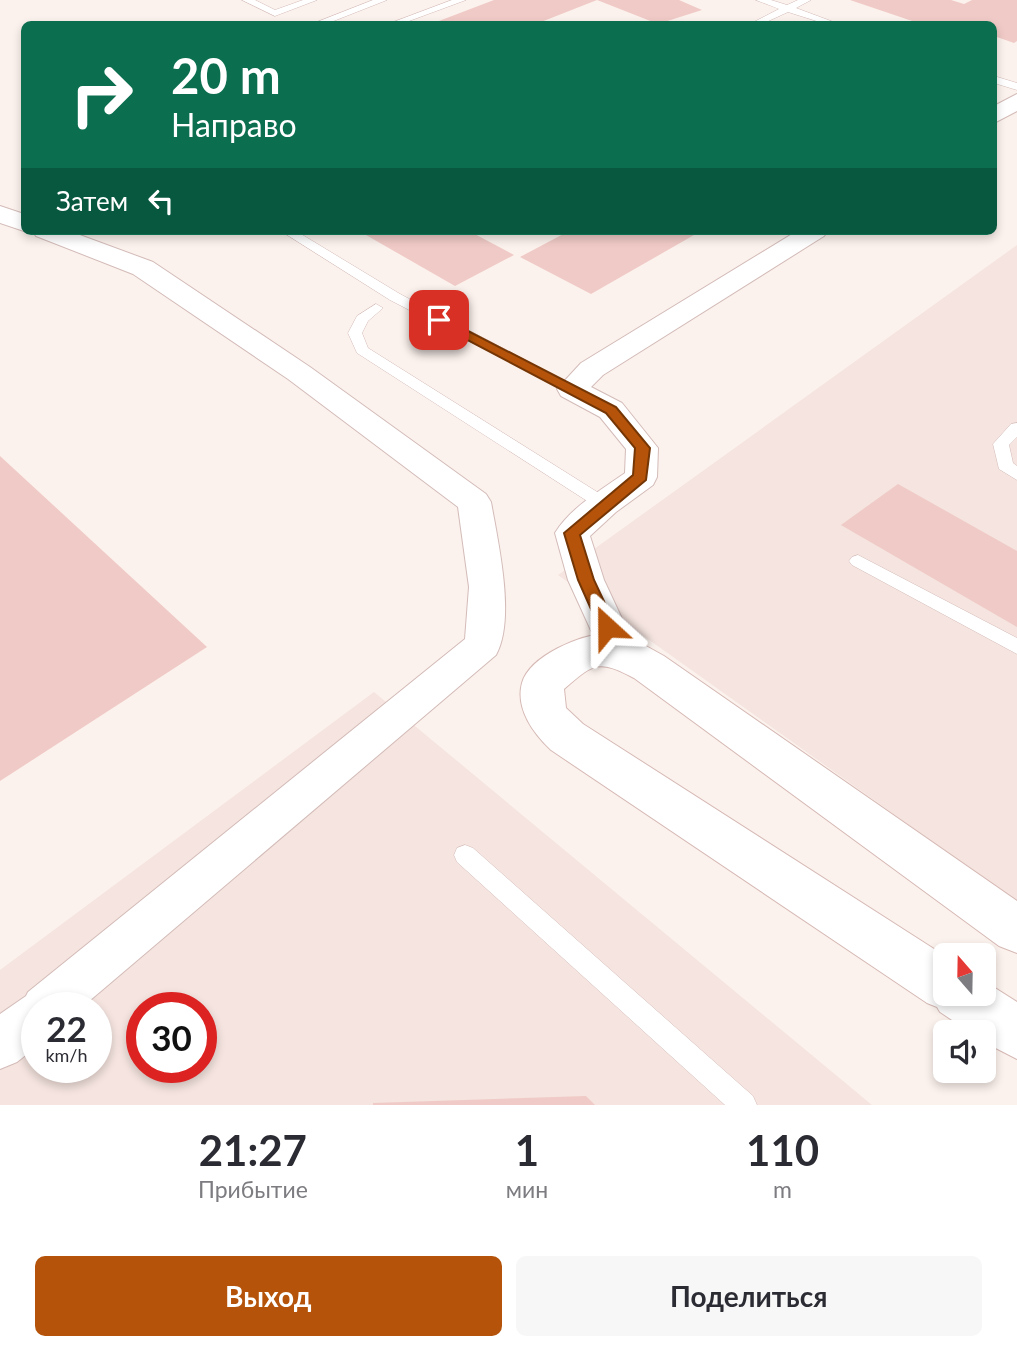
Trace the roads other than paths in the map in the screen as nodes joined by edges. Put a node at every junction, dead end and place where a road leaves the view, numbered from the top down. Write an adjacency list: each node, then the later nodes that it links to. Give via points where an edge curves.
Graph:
1 (247, 0): 2 (lane, via 275,13)
2 (312, 0)
3 (382, 0): 8 (lane)
4 (461, 0): 9 (lane)
5 (761, 0): 7 (lane)
6 (806, 0): 7 (lane)
7 (787, 9): 10 (lane); 11 (lane)
8 (325, 21)
9 (402, 21)
10 (761, 21)
11 (825, 21)
12 (997, 80): 13 (lane)
13 (1017, 87)
14 (1017, 101): 15 (street)
15 (997, 114)
16 (0, 214): 17 (street)
17 (21, 222)
18 (56, 235): 32 (street, via 143,268 299,373 474,502 487,587 483,645)
19 (294, 235): 22 (lane, via 395,297)
20 (809, 235): 22 (street, via 592,369)
21 (376, 308): 25 (lane, via 362,319 355,333 362,350)
22 (572, 389): 25 (street, via 611,410 642,448 640,477)
23 (1017, 428): 24 (lane, via 1001,444 1005,465)
24 (1017, 475)
25 (604, 504): 28 (street, via 572,533 586,580)
26 (858, 561): 27 (lane)
27 (1017, 647)
28 (618, 651): 30 (street, via 673,681); 31 (street, via 596,650 575,658 543,683 541,700 550,723)
29 (465, 855): 37 (lane)
30 (1017, 930)
31 (933, 977)
32 (64, 992)
33 (976, 1006): 35 (street)
34 (21, 1028): 36 (street)
35 (1016, 1033)
36 (0, 1045)
37 (744, 1105)

